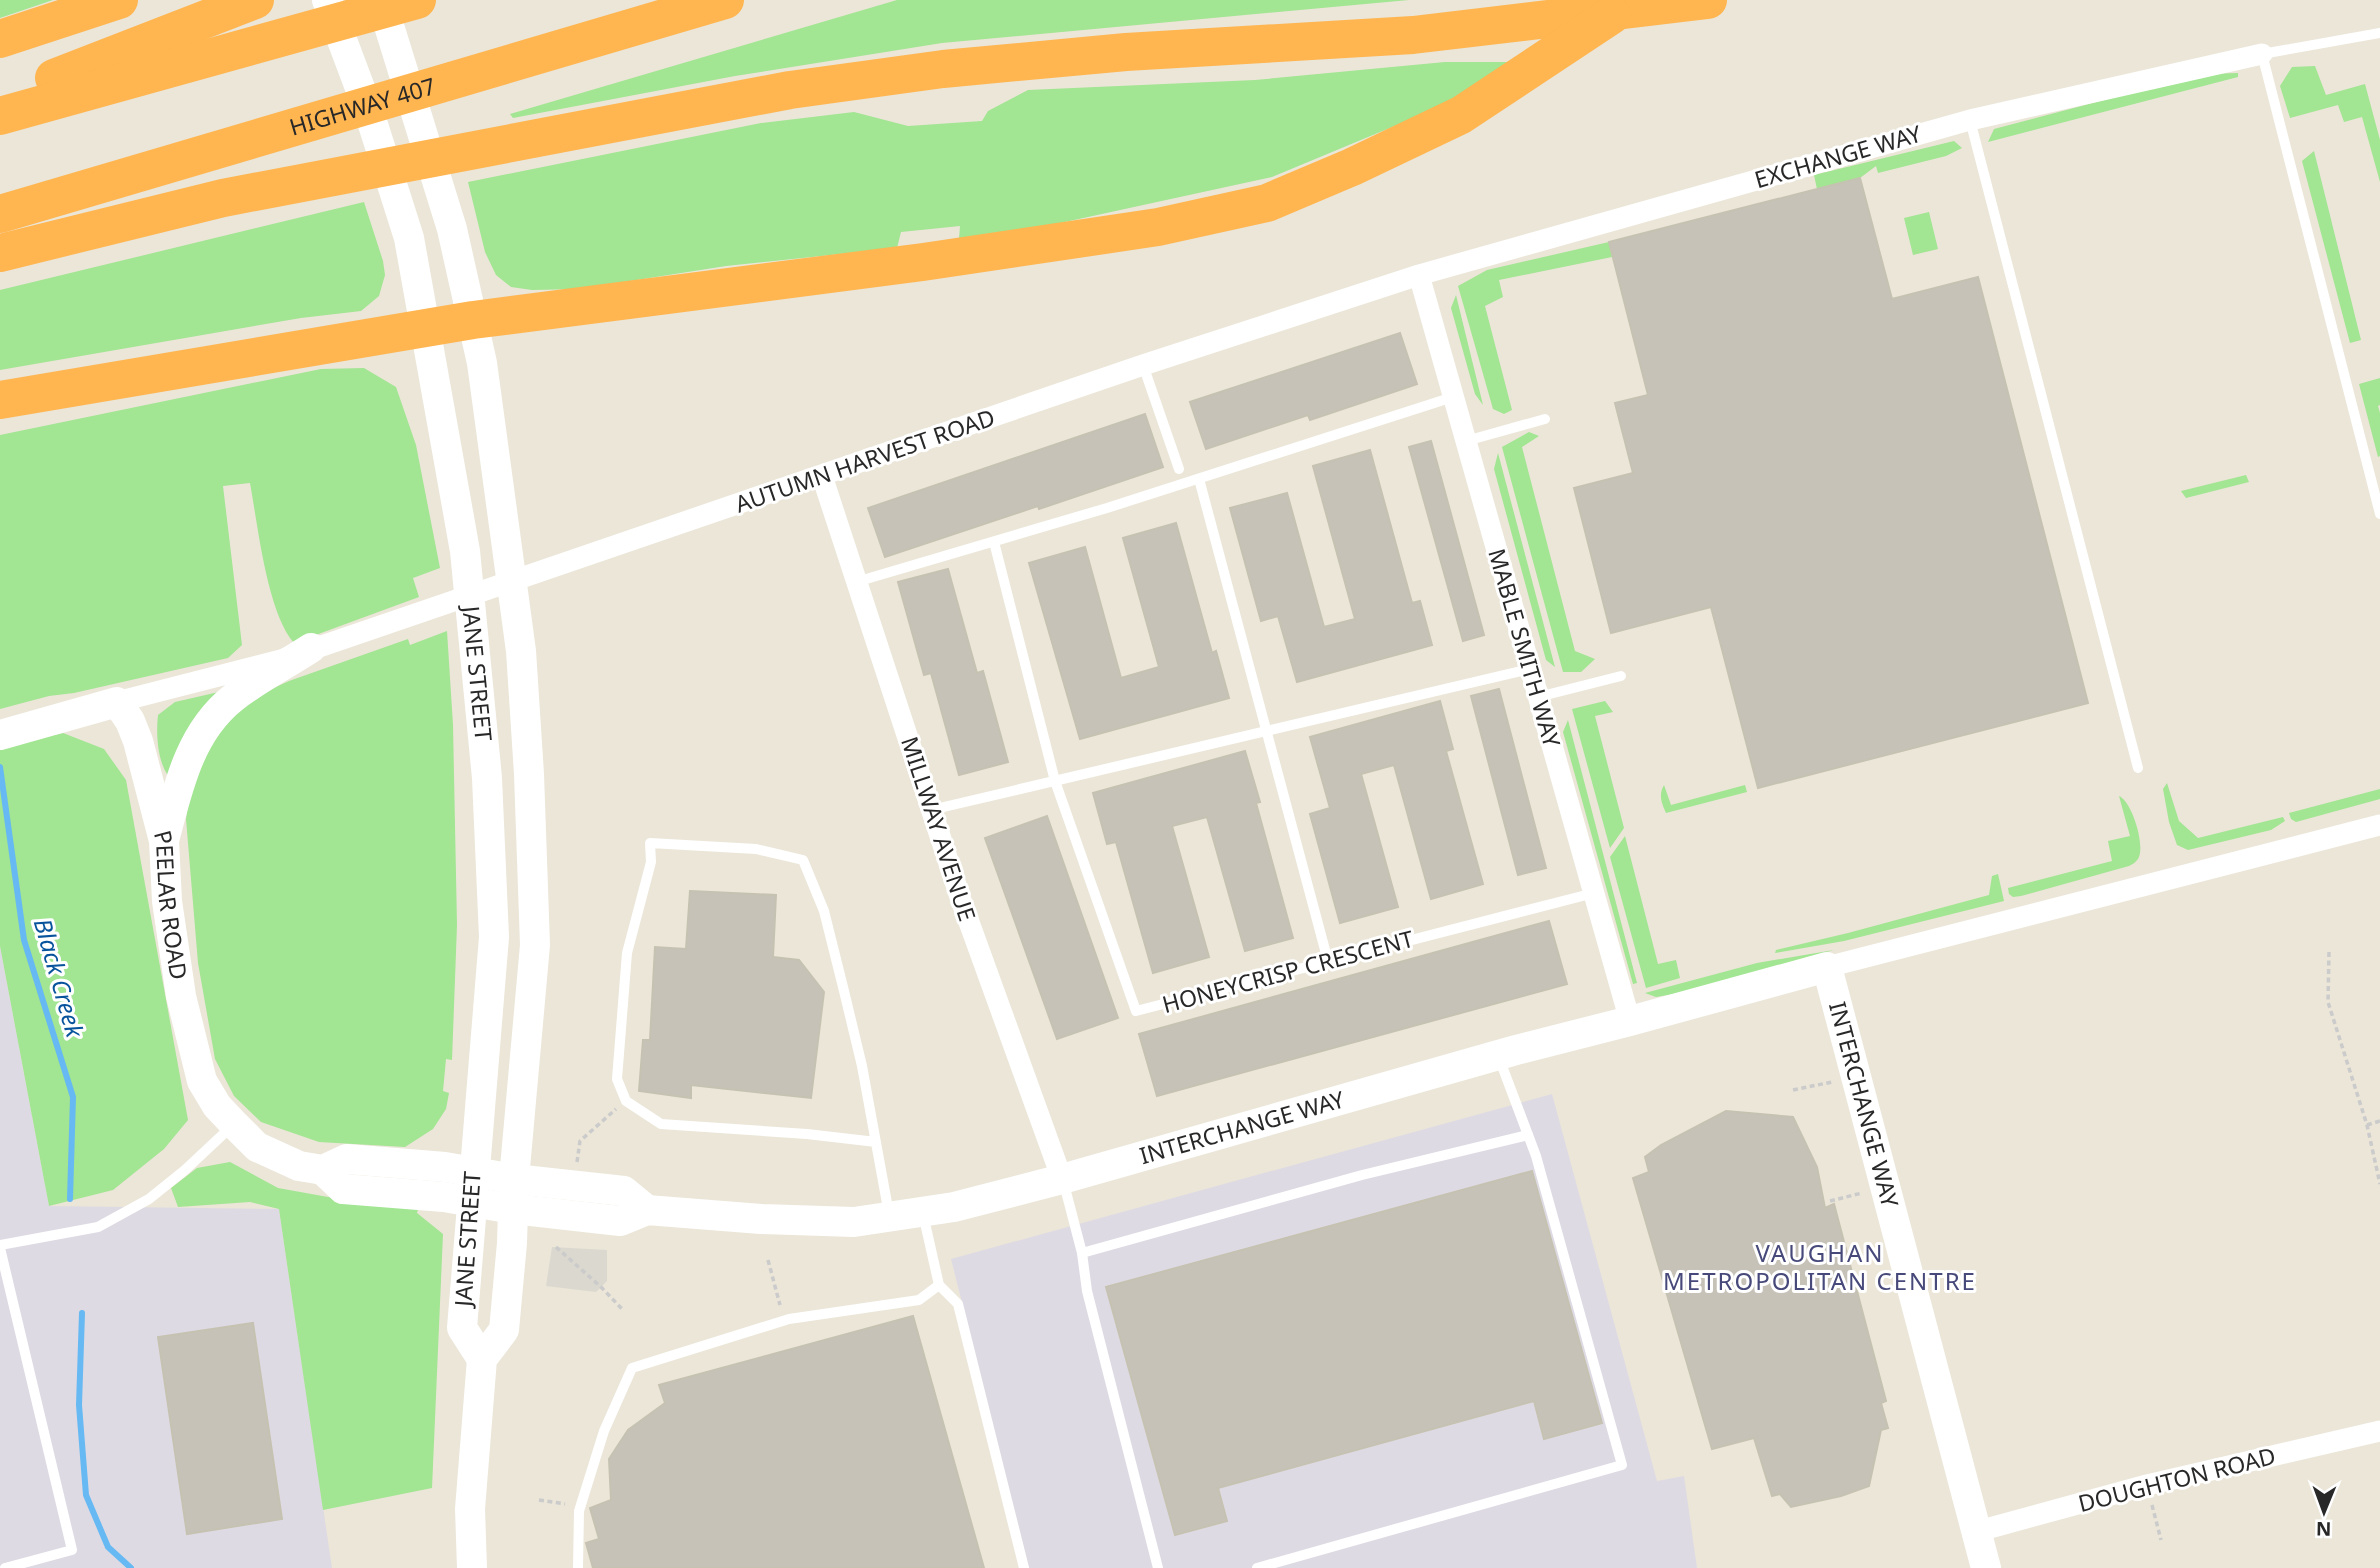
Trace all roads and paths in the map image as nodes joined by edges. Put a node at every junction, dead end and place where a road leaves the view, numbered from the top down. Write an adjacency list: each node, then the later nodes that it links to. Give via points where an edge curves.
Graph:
1 (119, 0): 10 (highway)
2 (256, 0): 12 (highway)
3 (327, 0): 19 (street, JANE STREET, via 409,239)
4 (381, 0): 18 (street, JANE STREET, via 452,229)
5 (416, 0): 13 (highway)
6 (725, 0): 15 (highway, HIGHWAY 407)
7 (1634, 0): 18 (highway, via 1461,116 1267,203 1158,227 923,262)
8 (1708, 0): 16 (highway, via 1413,35 1126,52 943,69 790,90 223,198)
9 (2380, 33): 11 (lane)
10 (0, 39)
11 (2262, 54): 14 (street, EXCHANGE WAY); 28 (lane)
12 (0, 99)
13 (0, 116)
14 (1970, 120): 17 (street, EXCHANGE WAY); 38 (lane)
15 (0, 214)
16 (0, 253)
17 (1419, 275): 20 (street, AUTUMN HARVEST ROAD); 21 (street, MABLE SMITH WAY)
18 (473, 320): 19 (highway); 58 (street, JANE STREET, via 521,651 529,774 536,946)
19 (426, 328): 22 (highway); 61 (street, JANE STREET, via 465,551 487,778 494,937)
20 (1143, 365): 25 (lane); 26 (street, AUTUMN HARVEST ROAD)
21 (1453, 397): 24 (street, MABLE SMITH WAY); 27 (lane)
22 (0, 400)
23 (1545, 419): 24 (lane)
24 (1466, 442): 32 (street, MABLE SMITH WAY)
25 (1179, 469)
26 (822, 476): 30 (street, MILLWAY AVENUE); 31 (street, AUTUMN HARVEST ROAD)
27 (1199, 479): 29 (lane); 36 (lane)
28 (2380, 514)
29 (994, 542): 30 (lane); 39 (lane)
30 (856, 582): 40 (street, MILLWAY AVENUE)
31 (311, 648): 35 (street, AUTUMN HARVEST ROAD, via 281,660); 42 (street, via 232,699 206,727 189,755)
32 (1530, 669): 34 (street, MABLE SMITH WAY); 36 (lane)
33 (1621, 676): 34 (lane)
34 (1538, 697): 43 (street, MABLE SMITH WAY)
35 (117, 702): 37 (street); 42 (street, PEELAR ROAD, via 138,741)
36 (1267, 732): 39 (lane); 45 (lane)
37 (0, 735)
38 (2138, 768)
39 (1055, 781): 40 (lane); 45 (lane, HONEYCRISP CRESCENT, via 1136,1011)
40 (931, 810): 59 (street, MILLWAY AVENUE)
41 (2380, 825): 46 (street, INTERCHANGE WAY)
42 (164, 841): 53 (street, PEELAR ROAD, via 167,901 181,996 202,1082)
43 (1594, 893): 45 (lane, HONEYCRISP CRESCENT); 47 (street, MABLE SMITH WAY)
44 (2329, 952): 54 (path, via 2328,1002)
45 (1328, 961)
46 (1826, 967): 47 (street, INTERCHANGE WAY); 49 (street, INTERCHANGE WAY)
47 (1630, 1021): 48 (street, INTERCHANGE WAY)
48 (1497, 1055): 55 (lane); 59 (street, INTERCHANGE WAY)
49 (1856, 1077): 50 (path); 62 (street, INTERCHANGE WAY)
50 (1793, 1090)
51 (626, 1101): 56 (lane, via 661,1124); 56 (lane, via 617,1079 627,953 652,862 650,843 756,849 803,860 824,911); 57 (path, via 580,1141)
52 (2380, 1121): 54 (path)
53 (234, 1124): 61 (street, PEELAR ROAD, via 257,1147 299,1166 323,1170 347,1159 445,1167); 68 (lane, via 149,1199 98,1227)
54 (2367, 1125): 60 (path)
55 (1528, 1135): 70 (lane, via 1362,1175); 87 (lane, via 1622,1465)
56 (876, 1142): 67 (lane)
57 (577, 1161)
58 (514, 1179): 61 (street, PEELAR ROAD); 64 (street, JANE STREET); 65 (street, via 624,1191)
59 (1062, 1179): 66 (street, INTERCHANGE WAY); 70 (lane)
60 (2380, 1184)
61 (472, 1187): 64 (street, INTERCHANGE WAY); 75 (street, JANE STREET, via 462,1328)
62 (1885, 1187): 63 (path); 80 (street, INTERCHANGE WAY)
63 (1830, 1201)
64 (513, 1209): 65 (street, INTERCHANGE WAY, via 620,1221); 75 (street, JANE STREET, via 504,1330)
65 (647, 1210): 67 (street, INTERCHANGE WAY, via 854,1222)
66 (923, 1212): 67 (street, INTERCHANGE WAY); 72 (lane)
67 (889, 1216)
68 (0, 1246): 82 (lane, via 72,1550)
69 (556, 1247): 73 (path)
70 (1082, 1253): 86 (lane, via 1087,1291)
71 (768, 1260): 74 (path)
72 (939, 1285): 74 (lane, via 919,1300); 85 (lane, via 958,1304)
73 (623, 1310)
74 (785, 1321): 79 (lane, via 632,1368 604,1431)
75 (482, 1359): 83 (street, via 470,1509)
76 (2380, 1431): 77 (street, DOUGHTON ROAD)
77 (2147, 1485): 80 (street, DOUGHTON ROAD); 81 (path)
78 (539, 1500): 79 (path)
79 (581, 1506): 84 (lane)
80 (1975, 1532): 88 (street, INTERCHANGE WAY)
81 (2161, 1540)
82 (5, 1568)
83 (472, 1568)
84 (578, 1568)
85 (1024, 1568)
86 (1158, 1568)
87 (1258, 1568)
88 (1986, 1568)

